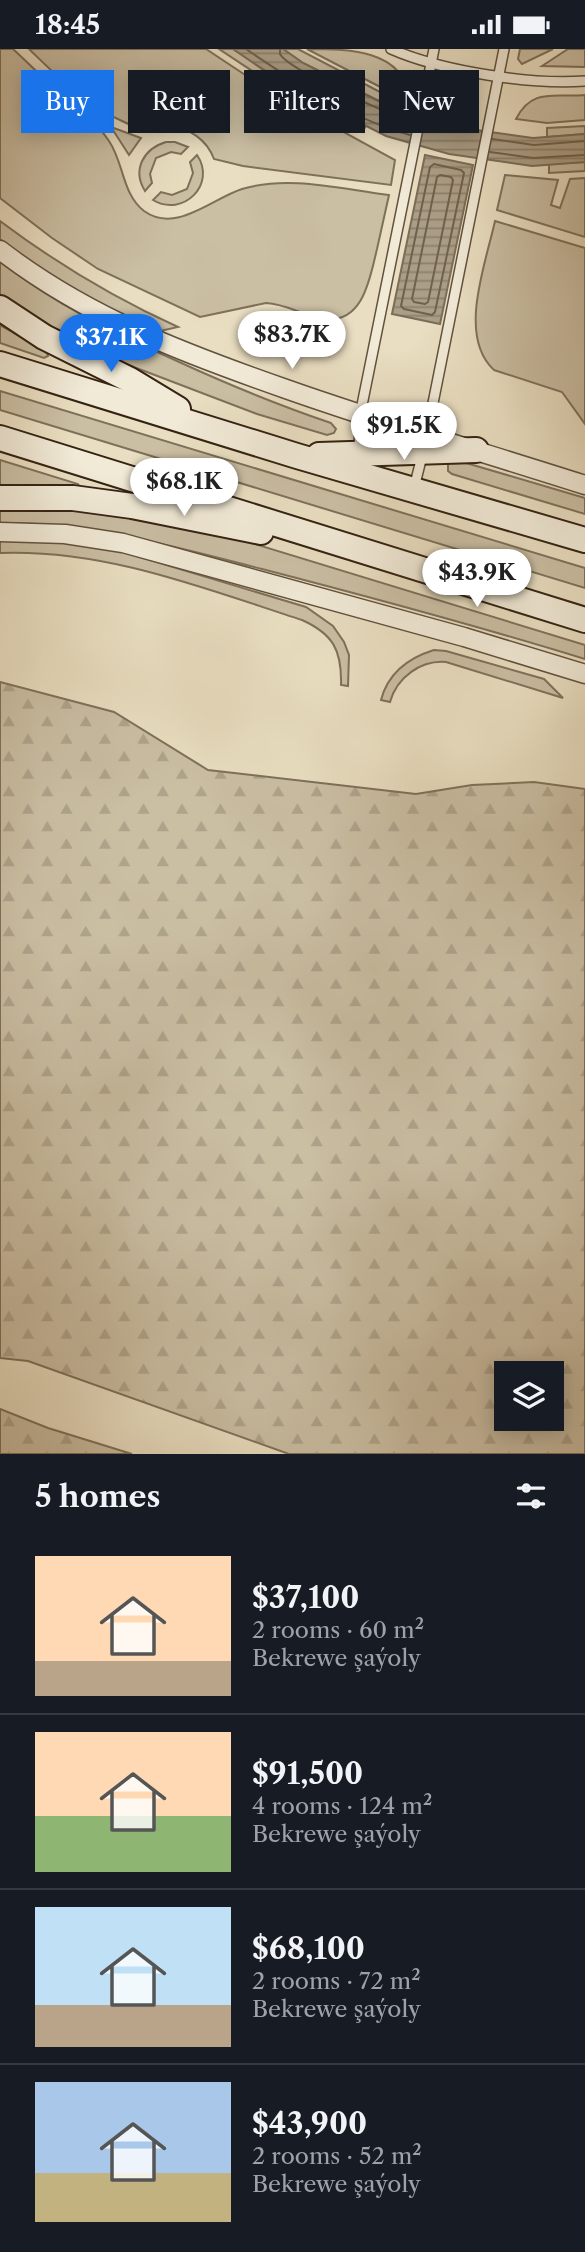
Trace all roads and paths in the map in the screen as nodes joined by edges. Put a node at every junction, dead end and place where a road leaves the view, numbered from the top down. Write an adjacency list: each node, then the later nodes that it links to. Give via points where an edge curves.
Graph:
1 (391, 49): 4 (lane)
2 (434, 49): 4 (lane)
3 (504, 49): 5 (lane)
4 (431, 63): 5 (lane); 10 (lane)
5 (499, 76): 6 (lane); 13 (lane)
6 (585, 81)
7 (0, 250): 10 (street, via 55,289 180,352)
8 (0, 307): 11 (main road, via 44,337 130,380)
9 (0, 364): 11 (main road)
10 (360, 415): 13 (street); 15 (lane)
11 (208, 428): 15 (main road, via 297,456)
12 (0, 437): 21 (main road)
13 (425, 444): 14 (main road); 15 (main road); 17 (lane)
14 (476, 450): 16 (street)
15 (357, 463): 17 (main road)
16 (585, 485)
17 (414, 488): 20 (main road)
18 (0, 498): 21 (main road, via 73,498 132,506)
19 (0, 531): 23 (street, via 123,543)
20 (585, 540)
21 (382, 555): 22 (main road)
22 (585, 620)
23 (585, 674)

